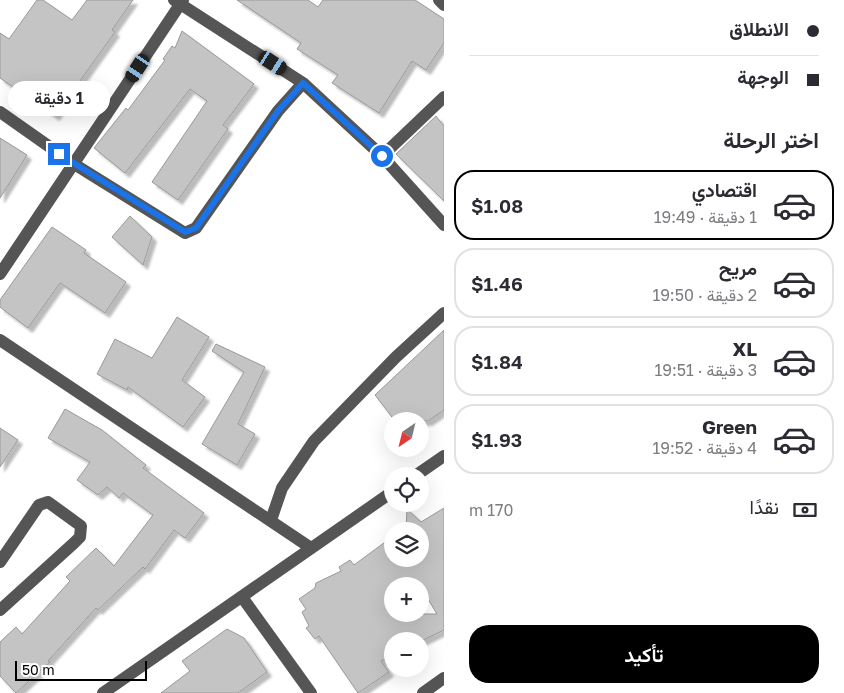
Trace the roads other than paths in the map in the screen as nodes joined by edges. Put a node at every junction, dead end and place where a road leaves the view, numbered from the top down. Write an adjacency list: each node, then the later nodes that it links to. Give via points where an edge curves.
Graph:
1 (439, 0): 3 (street)
2 (179, 1): 4 (street); 8 (street)
3 (444, 5)
4 (303, 83): 7 (street); 8 (street, via 278,111 196,228 185,232)
5 (444, 97): 7 (street)
6 (0, 112): 8 (street)
7 (382, 156): 9 (street)
8 (74, 164): 10 (street)
9 (444, 225)
10 (0, 274)
11 (444, 313): 16 (street, via 314,441 282,488)
12 (0, 340): 16 (street)
13 (444, 456): 14 (street)
14 (428, 467)
15 (384, 498): 17 (street)
16 (271, 520): 17 (street)
17 (311, 548): 19 (street)
18 (0, 562): 20 (street, via 39,505 48,502 81,526 80,537)
19 (242, 597): 22 (street); 23 (street)
20 (0, 610)
21 (444, 678): 24 (street)
22 (109, 691)
23 (311, 693)
24 (423, 693)

